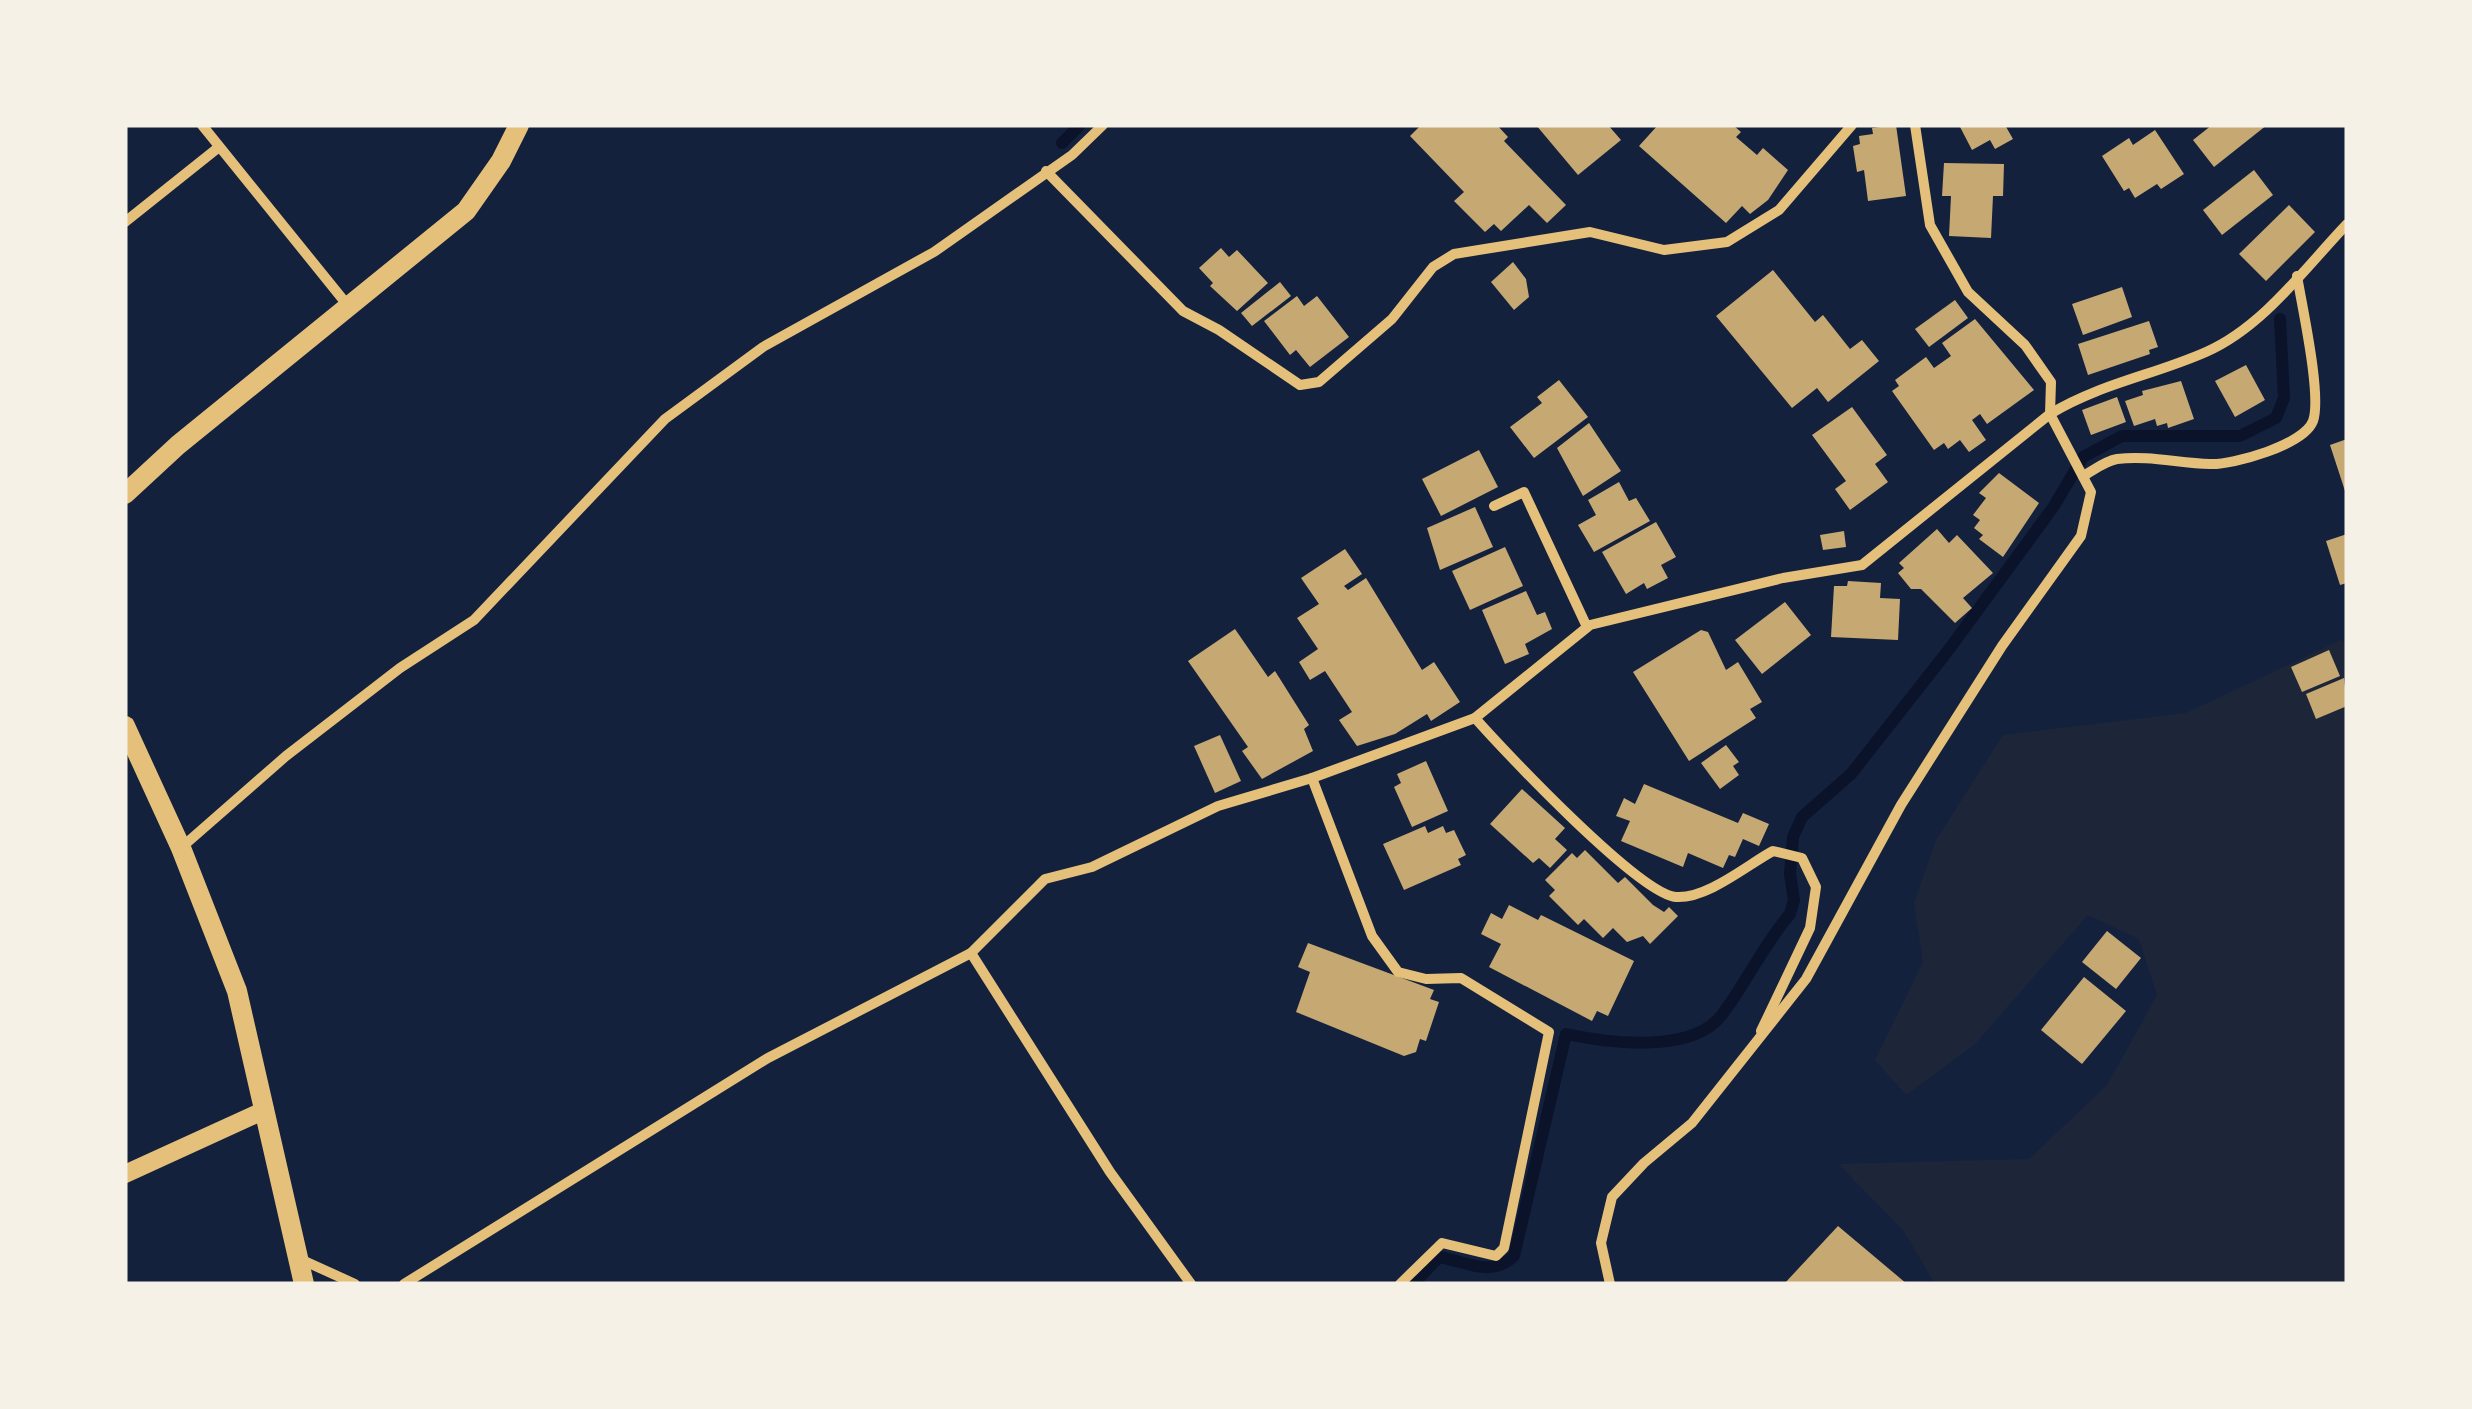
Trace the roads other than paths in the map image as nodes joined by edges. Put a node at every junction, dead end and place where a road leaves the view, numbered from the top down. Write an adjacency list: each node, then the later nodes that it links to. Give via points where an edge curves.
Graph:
1 (202, 125): 6 (street)
2 (519, 125): 11 (main road, via 466,212)
3 (1104, 125): 7 (street)
4 (1852, 125): 7 (street, via 1779,210 1727,242 1664,250 1590,232 1454,254 1432,267 1392,319 1319,382 1300,384 1183,312)
5 (1916, 125): 12 (street, via 1930,225 1968,292 2025,345 2051,382)
6 (220, 148): 8 (street); 11 (street)
7 (1046, 172): 20 (street, via 934,252 763,347 665,419 474,620 286,756)
8 (125, 222)
9 (2347, 224): 10 (street)
10 (2298, 276): 12 (street, via 2249,326 2208,351 2083,394); 13 (street, via 2315,398 2313,421 2302,436 2214,464 2112,460)
11 (349, 306): 14 (main road)
12 (2050, 414): 13 (street); 16 (street, via 1862,564)
13 (2083, 476): 22 (street, via 2092,492 2081,536 1900,805 1806,980)
14 (125, 494)
15 (1494, 506): 16 (street, via 1524,492)
16 (1587, 627): 17 (street)
17 (1475, 718): 19 (street); 22 (street, via 1654,892 1691,896 1773,851 1802,858 1816,886 1810,928)
18 (125, 726): 20 (main road)
19 (1312, 778): 21 (street, via 1218,806 1092,867 1045,879); 30 (street, via 1372,936 1398,972 1461,978 1549,1032 1504,1248 1496,1256 1442,1242)
20 (181, 848): 23 (main road, via 236,992)
21 (971, 953): 28 (street, via 768,1058); 29 (street, via 1110,1172)
22 (1750, 1053): 31 (street, via 1692,1123 1612,1197 1600,1243)
23 (265, 1110): 24 (street); 25 (main road)
24 (125, 1174)
25 (299, 1258): 26 (main road); 27 (street)
26 (304, 1284)
27 (355, 1284)
28 (404, 1284)
29 (1191, 1284)
30 (1400, 1284)
31 (1610, 1284)

